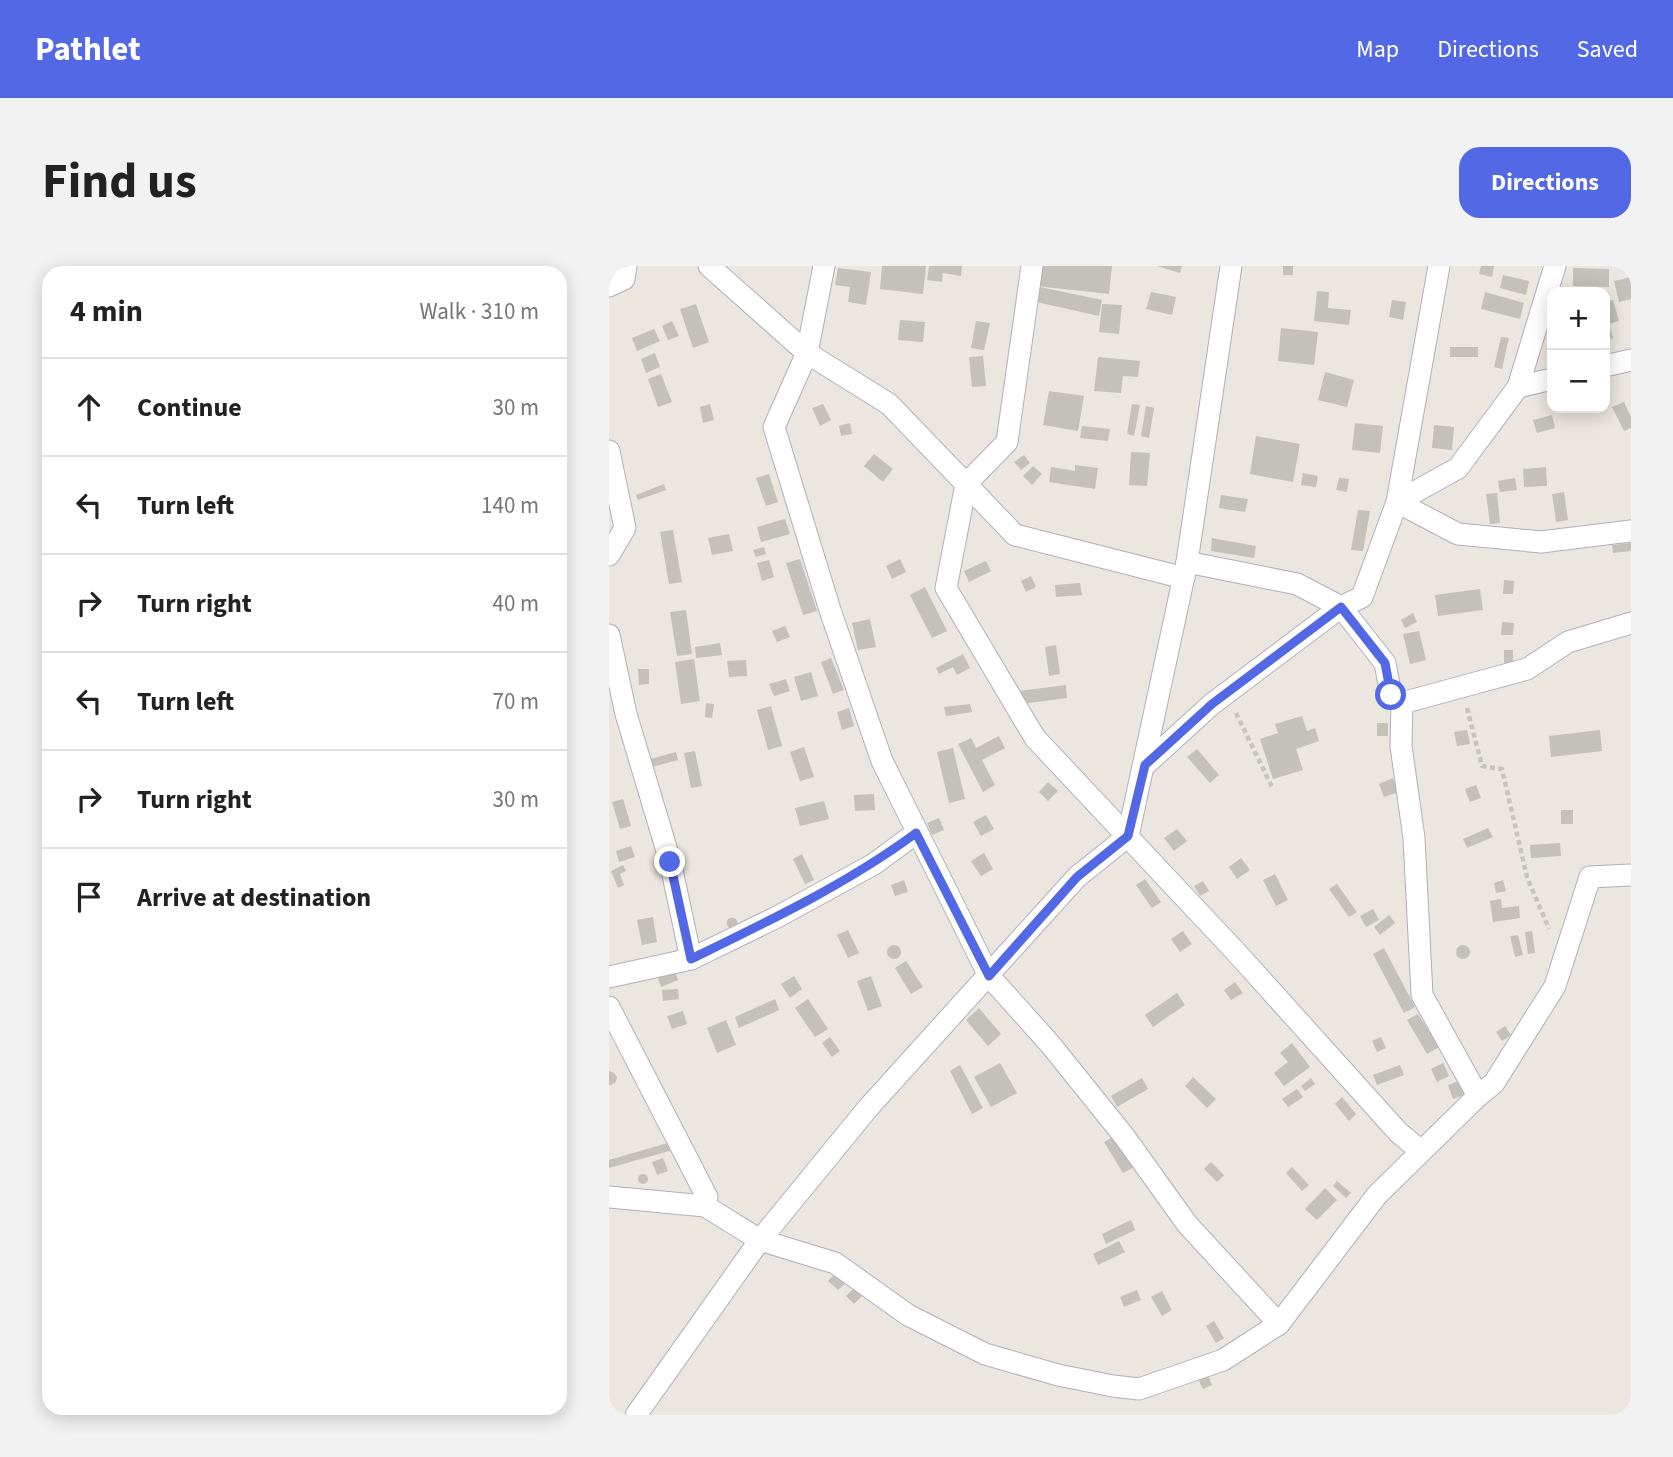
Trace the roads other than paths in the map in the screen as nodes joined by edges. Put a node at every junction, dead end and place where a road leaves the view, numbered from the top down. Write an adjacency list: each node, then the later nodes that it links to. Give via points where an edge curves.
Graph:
1 (626, 266): 8 (street, via 624,279)
2 (709, 266): 9 (street)
3 (824, 266): 9 (street)
4 (1032, 266): 15 (street, via 1007,442)
5 (1231, 266): 19 (street)
6 (1439, 266): 16 (street)
7 (1555, 266): 13 (street)
8 (609, 286)
9 (807, 353): 15 (street, via 890,404); 26 (street, via 773,427 877,748)
10 (1631, 360): 11 (street)
11 (1610, 365)
12 (1547, 380): 13 (street)
13 (1518, 387): 16 (street, via 1458,468)
14 (609, 451): 18 (street, via 625,528)
15 (966, 484): 19 (street, via 1015,536); 27 (street, via 946,588 1035,738)
16 (1397, 502): 17 (street, via 1458,534 1541,542); 20 (street, via 1362,597)
17 (1631, 531)
18 (609, 555)
19 (1185, 570): 20 (street, via 1297,584); 25 (street)
20 (1341, 607): 23 (street, via 1385,663 1391,695); 25 (street, via 1223,695)
21 (1631, 623): 23 (street, via 1568,642 1527,669)
22 (609, 635): 24 (street)
23 (1402, 703): 33 (street, via 1401,746 1414,838 1422,995)
24 (618, 719): 29 (street, via 670,862)
25 (1145, 765): 27 (street)
26 (916, 833): 29 (street, via 874,864); 30 (street)
27 (1128, 836): 30 (street, via 1077,877); 34 (street, via 1399,1133)
28 (1631, 875): 33 (street, via 1590,877 1555,986 1494,1083)
29 (691, 959): 31 (street)
30 (989, 976): 37 (street, via 868,1108); 38 (street, via 1124,1136 1187,1224)
31 (609, 977)
32 (609, 1007): 36 (street, via 707,1197)
33 (1478, 1096): 34 (street)
34 (1421, 1151): 38 (street, via 1377,1195)
35 (609, 1197): 36 (street)
36 (705, 1206): 37 (street)
37 (760, 1240): 38 (street, via 835,1263 908,1315 985,1354 1113,1386 1139,1389 1223,1360); 39 (street)
38 (1279, 1324)
39 (636, 1415)

